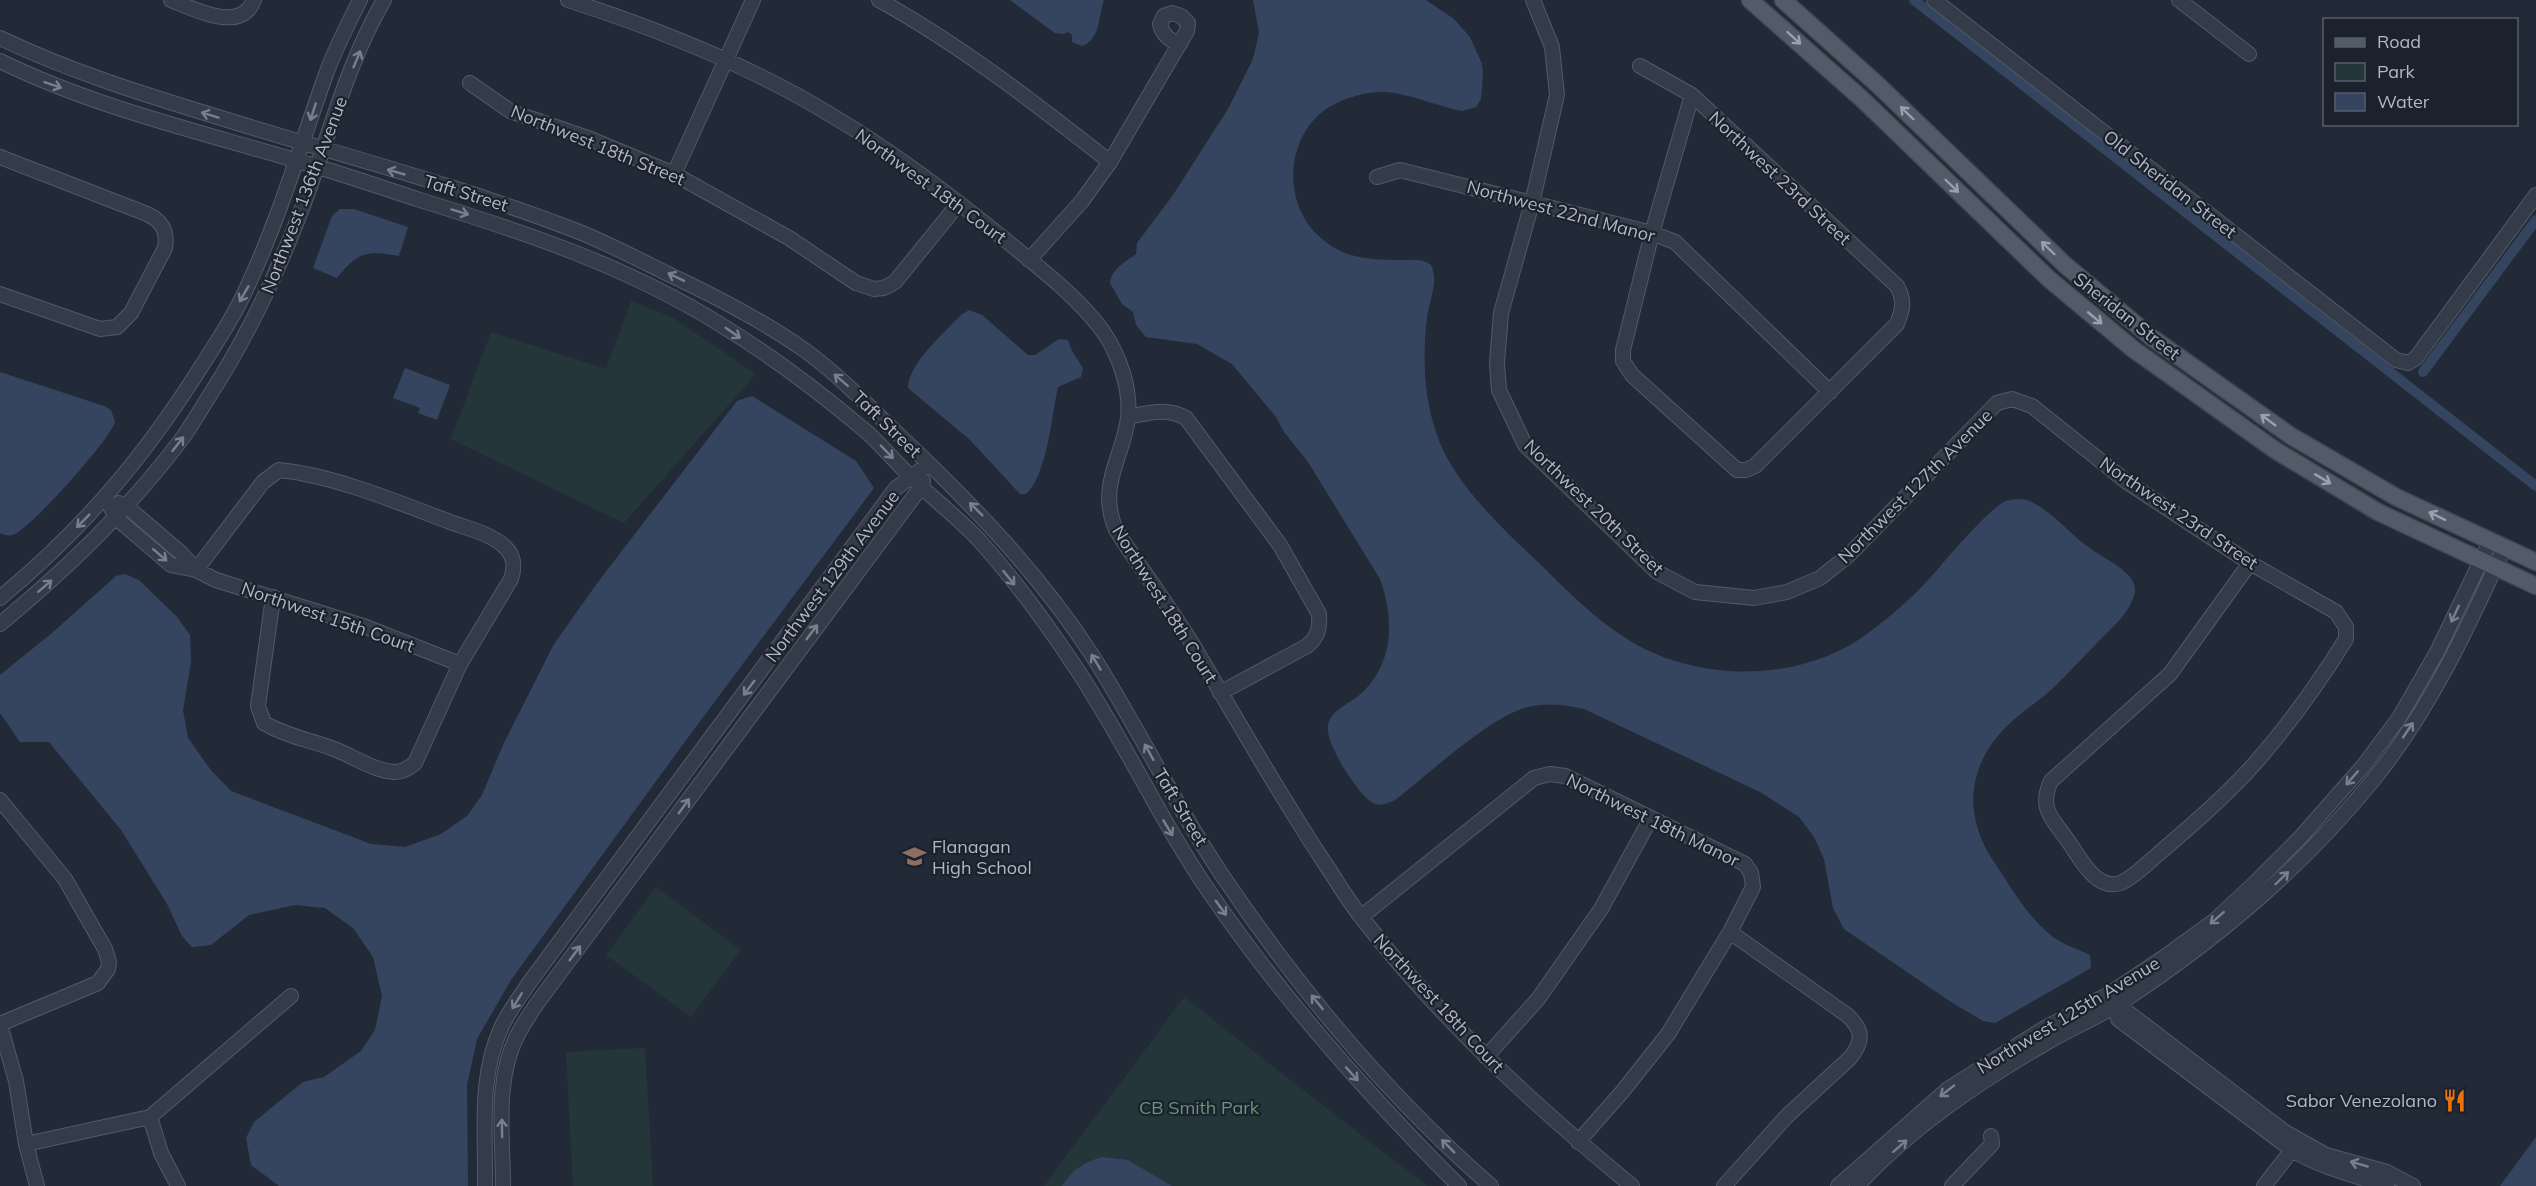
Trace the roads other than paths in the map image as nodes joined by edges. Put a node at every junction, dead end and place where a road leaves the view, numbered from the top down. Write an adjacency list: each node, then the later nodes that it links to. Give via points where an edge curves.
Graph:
1 (171, 0): 2 (street, via 228,19 243,14)
2 (254, 0)
3 (360, 0): 21 (street, Northwest 136th Avenue, one-way to 21, via 326,72)
4 (384, 0): 22 (street, Northwest 136th Avenue, one-way to 4)
5 (568, 0): 16 (street, Northwest 18th Court)
6 (753, 0): 16 (street)
7 (879, 0): 25 (street, via 1007,82)
8 (1750, 0): 53 (main road, Sheridan Street, one-way to 53, via 1862,99 2049,279 2133,349 2275,450 2378,512)
9 (1783, 0): 50 (main road, Sheridan Street, one-way to 9, via 2396,497 2291,436 2151,336 2064,264 1878,85)
10 (1934, 0): 29 (street, Old Sheridan Street, via 2396,360 2408,363 2416,358)
11 (2179, 0): 15 (street)
12 (1534, 1): 32 (street, via 1552,47 1557,95)
13 (0, 38): 21 (street, Taft Street, one-way to 13, via 48,61)
14 (1179, 44): 25 (street)
15 (2249, 54)
16 (724, 59): 27 (street); 31 (street, Northwest 18th Court, via 830,114)
17 (0, 61): 24 (street, Taft Street, one-way to 24, via 44,82 177,127)
18 (1640, 66): 20 (street, Northwest 23rd Street)
19 (471, 83): 27 (street, Northwest 18th Street, via 510,111)
20 (1692, 95): 34 (street); 41 (street, Northwest 23rd Street, via 1897,286 1902,296 1904,306 1897,324)
21 (303, 144): 22 (street, Taft Street); 24 (street, Northwest 136th Avenue)
22 (321, 150): 26 (street, Northwest 136th Avenue); 30 (street, Taft Street, one-way to 22)
23 (0, 157): 38 (street, via 159,220 167,236 165,248 130,313 117,327 100,329)
24 (298, 160): 26 (street, Taft Street); 47 (street, Northwest 136th Avenue, one-way to 47, via 249,285 164,425)
25 (1110, 162): 36 (street, via 1082,201)
26 (316, 166): 33 (street, Taft Street, one-way to 33); 48 (street, Northwest 136th Avenue, one-way to 26, via 182,439 230,364 268,292)
27 (674, 174): 31 (street, Northwest 18th Street, via 789,238 856,283 873,289 895,282)
28 (1377, 177): 32 (street, Northwest 22nd Manor, via 1400,170)
29 (2536, 195)
30 (493, 200): 33 (street); 35 (street, Taft Street, via 581,232)
31 (959, 203): 36 (street, Northwest 18th Court)
32 (1532, 203): 34 (street, Northwest 22nd Manor); 56 (street, Northwest 20th Street, via 1501,313 1497,363 1499,390 1525,445 1657,572 1695,592 1754,598)
33 (486, 219): 37 (street, Taft Street)
34 (1652, 233): 41 (street, Northwest 22nd Manor, via 1675,242); 41 (street, via 1623,361 1632,375 1737,471 1755,466)
35 (632, 256): 37 (street); 39 (street, Taft Street, one-way to 35, via 730,303)
36 (1029, 260): 43 (street, Northwest 18th Court, via 1101,330 1118,358)
37 (625, 273): 40 (street, Taft Street, one-way to 40, via 724,327)
38 (0, 294)
39 (802, 349): 40 (street); 44 (street, Taft Street, one-way to 39, via 842,380)
40 (786, 371): 45 (street, Taft Street, one-way to 45, via 871,436)
41 (1830, 392)
42 (2012, 399): 52 (street, Northwest 23rd Street, via 2032,406 2127,482); 56 (street, Northwest 127th Avenue, via 1997,404 1849,555 1820,578)
43 (1128, 417): 61 (street, Northwest 18th Court, via 1108,488 1115,528); 61 (street, via 1161,410 1186,418 1280,545 1319,614 1320,627 1307,646)
44 (929, 464): 45 (street, Northwest 129th Avenue); 46 (street, Northwest 129th Avenue); 62 (street, Taft Street, one-way to 44, via 1044,587 991,524)
45 (910, 476): 46 (street, Taft Street); 66 (street, Northwest 129th Avenue, one-way to 66, via 896,488)
46 (921, 487): 63 (street, Taft Street, one-way to 63, via 977,538 1027,600); 67 (street, Northwest 129th Avenue, one-way to 46)
47 (106, 498): 48 (street, Northwest 15th Court); 49 (street, Northwest 15th Court); 58 (street, Northwest 136th Avenue, one-way to 58)
48 (126, 506): 49 (street, Northwest 136th Avenue); 54 (street, Northwest 15th Court)
49 (116, 518): 54 (street, Northwest 15th Court, one-way to 54, via 171,564); 59 (street, Northwest 136th Avenue, one-way to 49)
50 (2497, 545): 51 (main road, Sheridan Street); 53 (street, Northwest 125th Avenue)
51 (2536, 562)
52 (2250, 563): 52 (street, Northwest 23rd Street, via 2336,612 2346,627 2346,639 2256,762 2139,871 2118,884 2106,883 2094,876 2046,810 2045,794 2051,781 2170,674)
53 (2488, 564): 55 (main road, Sheridan Street); 71 (street, Northwest 125th Avenue, one-way to 53, via 2202,945 2255,902 2312,849 2375,778 2431,695); 79 (street, Northwest 125th Avenue, one-way to 79, via 2398,718 2364,765 2256,882 2214,921 2163,958 1947,1089)
54 (196, 570): 57 (street, Northwest 15th Court); 60 (street, via 263,482 279,470 393,500 486,536 504,546 513,557 515,568 510,579)
55 (2536, 586)
56 (1787, 592)
57 (273, 597): 60 (street, Northwest 15th Court, via 366,627); 60 (street, via 258,706 264,723 387,771 398,772 415,763)
58 (0, 598)
59 (0, 624)
60 (460, 664)
61 (1220, 693): 68 (street, Northwest 18th Court, via 1285,803)
62 (1127, 712): 63 (street); 85 (street, Taft Street, one-way to 62, via 1391,1089 1265,936 1170,792)
63 (1109, 722): 84 (street, Taft Street, one-way to 84, via 1193,869 1249,947 1315,1033)
64 (0, 800): 72 (street, via 65,879 110,962 105,977 90,988)
65 (1651, 818): 68 (street, Northwest 18th Manor, via 1565,776 1534,778); 69 (street, Northwest 18th Manor, via 1745,864 1751,873 1752,887); 73 (street, via 1595,918 1538,999)
66 (627, 853): 67 (street); 82 (street, Northwest 129th Avenue, one-way to 82, via 529,983 502,1026 484,1094)
67 (650, 853): 83 (street, Northwest 129th Avenue, one-way to 67, via 502,1094 507,1063 518,1034)
68 (1361, 917): 73 (street, Northwest 18th Court)
69 (1730, 932): 76 (street, via 1668,1034); 87 (street, via 1847,1015 1860,1033 1859,1047 1850,1058 1787,1116)
70 (291, 996): 74 (street)
71 (2117, 1004): 78 (street, via 2118,1019); 88 (street, Northwest 125th Avenue, one-way to 71, via 1920,1129 1964,1096)
72 (0, 1025): 77 (street, via 16,1081)
73 (1486, 1057): 76 (street, Northwest 18th Court)
74 (150, 1117): 77 (street); 81 (street, via 161,1154)
75 (1991, 1136): 89 (street, via 1992,1144)
76 (1578, 1142): 86 (street, Northwest 18th Court)
77 (26, 1144): 80 (street)
78 (2296, 1145): 90 (street); 91 (street, via 2310,1161); 92 (street, one-way to 78, via 2387,1172)
79 (1840, 1185)
80 (37, 1186)
81 (178, 1186)
82 (485, 1186)
83 (503, 1186)
84 (1459, 1186)
85 (1491, 1186)
86 (1632, 1186)
87 (1724, 1186)
88 (1857, 1186)
89 (1952, 1186)
90 (2264, 1186)
91 (2387, 1186)
92 (2413, 1186)

